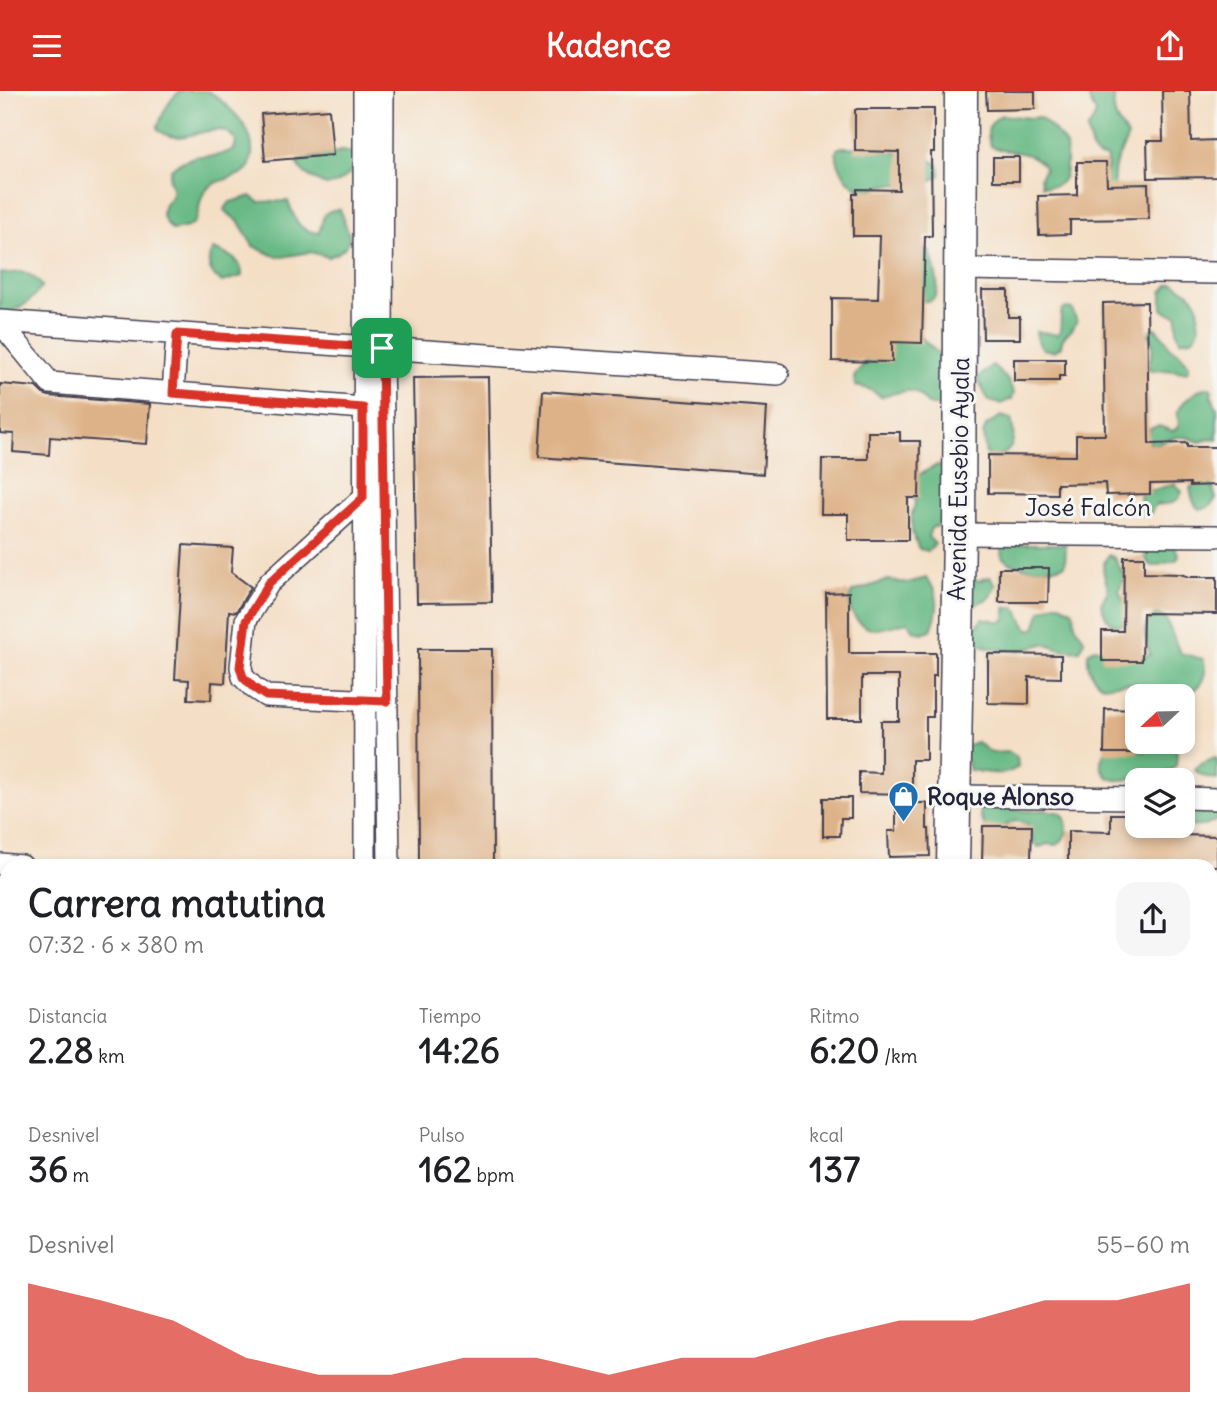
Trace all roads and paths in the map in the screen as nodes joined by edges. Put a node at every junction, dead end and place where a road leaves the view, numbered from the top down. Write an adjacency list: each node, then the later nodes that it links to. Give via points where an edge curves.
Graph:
1 (363, 91): 8 (street)
2 (383, 91): 8 (street)
3 (961, 91): 4 (street, Avenida Eusebio Ayala)
4 (961, 269): 5 (street); 13 (street, Avenida Eusebio Ayala)
5 (1217, 273)
6 (0, 321): 7 (street); 10 (street, via 50,383)
7 (177, 334): 8 (street); 10 (street)
8 (372, 347): 9 (street); 11 (street); 16 (street)
9 (778, 374)
10 (173, 393): 11 (street)
11 (363, 408): 12 (street)
12 (363, 498): 15 (street); 15 (street, via 269,583 246,621 240,667 243,677 266,696)
13 (959, 534): 14 (street, José Falcón); 17 (street, Avenida Eusebio Ayala)
14 (1217, 535)
15 (364, 700): 16 (street); 21 (street)
16 (387, 701): 22 (street)
17 (954, 796): 18 (street); 23 (street, Avenida Eusebio Ayala)
18 (1125, 798)
19 (1195, 798): 20 (street)
20 (1217, 799)
21 (365, 859)
22 (389, 859)
23 (953, 859)

